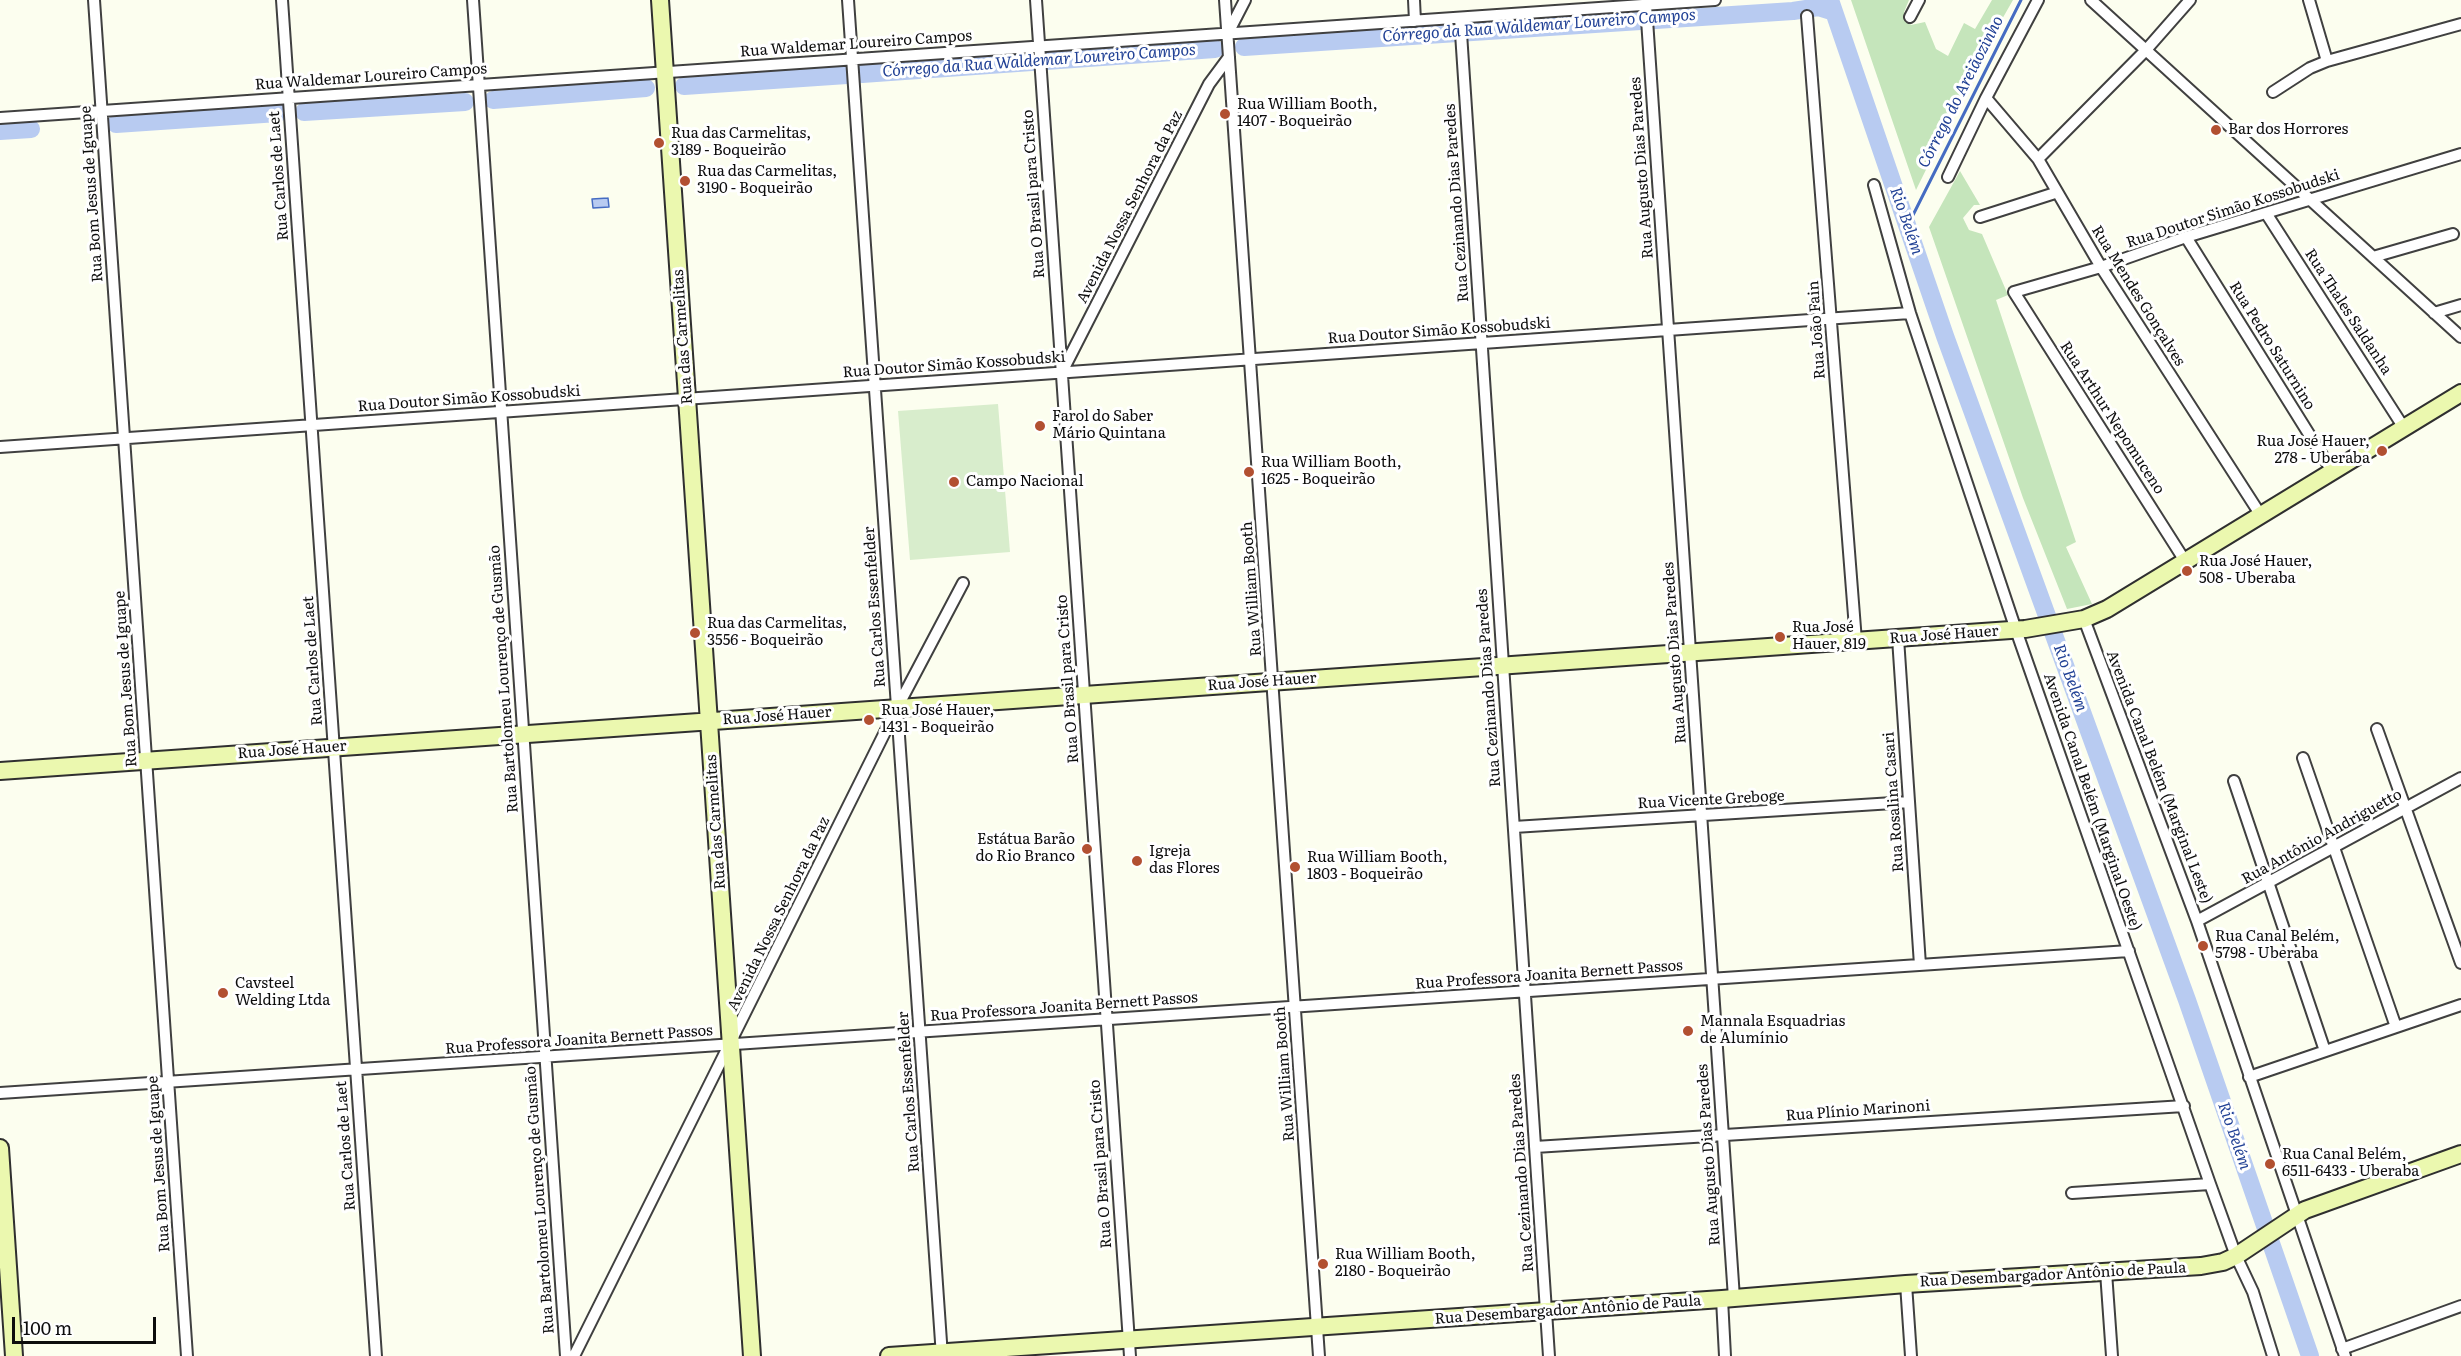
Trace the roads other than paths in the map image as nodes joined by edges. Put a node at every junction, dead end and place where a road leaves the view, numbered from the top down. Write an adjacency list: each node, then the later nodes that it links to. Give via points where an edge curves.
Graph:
1 (94, 0): 35 (street, Rua Bom Jesus de Iguape)
2 (282, 0): 33 (street, Rua Carlos de Laet)
3 (473, 0): 31 (street, Rua Bartolomeu Lourenço de Gusmão)
4 (660, 0): 30 (main road, Rua das Carmelitas)
5 (848, 0): 28 (street, Rua Carlos Essenfelder)
6 (1036, 0): 25 (street, Rua O Brasil para Cristo)
7 (1225, 0): 24 (street, Rua William Booth)
8 (1245, 0): 24 (street)
9 (1414, 0): 21 (street)
10 (1709, 0): 11 (street, Rua Waldemar Loureiro Campos); 18 (street, Rua Waldemar Loureiro Campos)
11 (1715, 0)
12 (1919, 0): 20 (street)
13 (2038, 0): 34 (street)
14 (2091, 0): 26 (street)
15 (2190, 0): 26 (street)
16 (2309, 0): 29 (street)
17 (1560, 5): 18 (street, Rua Waldemar Loureiro Campos); 22 (street, Rua Waldemar Loureiro Campos)
18 (1646, 9): 54 (street, Rua Augusto Dias Paredes)
19 (1808, 16): 53 (street, Rua João Fain)
20 (1910, 17)
21 (1415, 21): 22 (street, Rua Waldemar Loureiro Campos); 24 (street, Rua Waldemar Loureiro Campos)
22 (1460, 22): 56 (street, Rua Cezinando Dias Paredes)
23 (2461, 24): 29 (street)
24 (1228, 34): 25 (street, Rua Waldemar Loureiro Campos); 27 (street, Rua William Booth)
25 (1039, 46): 28 (street, Rua Waldemar Loureiro Campos); 58 (street, Rua O Brasil para Cristo)
26 (2146, 50): 38 (street); 42 (street)
27 (1229, 57): 57 (street, Rua William Booth); 58 (street, Avenida Nossa Senhora da Paz, via 1209,84)
28 (852, 59): 30 (street, Rua Waldemar Loureiro Campos); 59 (street, Rua Carlos Essenfelder)
29 (2327, 61): 32 (street)
30 (665, 72): 31 (street, Rua Waldemar Loureiro Campos); 61 (main road, Rua das Carmelitas)
31 (478, 85): 33 (street, Rua Waldemar Loureiro Campos); 62 (street, Rua Bartolomeu Lourenço de Gusmão)
32 (2273, 92)
33 (289, 98): 35 (street, Rua Waldemar Loureiro Campos); 63 (street, Rua Carlos de Laet)
34 (1986, 98): 38 (street, Rua Mendes Gonçalves); 39 (street)
35 (102, 111): 36 (street, Rua Waldemar Loureiro Campos); 65 (street, Rua Bom Jesus de Iguape)
36 (0, 118)
37 (2461, 154): 42 (street, Rua Doutor Simão Kossobudski)
38 (2038, 159): 41 (street, Rua Mendes Gonçalves)
39 (1948, 177)
40 (1874, 184): 51 (street, Avenida Canal Belém (Marginal Oeste))
41 (2055, 193): 44 (street); 48 (street, Rua Mendes Gonçalves)
42 (2310, 200): 43 (street, Rua Doutor Simão Kossobudski); 47 (street)
43 (2266, 213): 46 (street, Rua Doutor Simão Kossobudski); 64 (street, Rua Thales Saldanha)
44 (1980, 217)
45 (2453, 234): 47 (street)
46 (2187, 237): 48 (street, Rua Doutor Simão Kossobudski); 67 (street, Rua Pedro Saturnino)
47 (2373, 257): 52 (street)
48 (2101, 267): 49 (street, Rua Doutor Simão Kossobudski); 68 (street, Rua Mendes Gonçalves)
49 (2014, 292): 69 (street, Rua Arthur Nepomuceno)
50 (2461, 304): 52 (street)
51 (1910, 313): 53 (street, Rua Doutor Simão Kossobudski); 72 (street, Avenida Canal Belém (Marginal Oeste))
52 (2434, 313): 55 (street)
53 (1831, 319): 54 (street, Rua Doutor Simão Kossobudski); 74 (street, Rua João Fain)
54 (1668, 330): 56 (street, Rua Doutor Simão Kossobudski); 75 (street, Rua Augusto Dias Paredes)
55 (2461, 337)
56 (1481, 343): 57 (street, Rua Doutor Simão Kossobudski); 76 (street, Rua Cezinando Dias Paredes)
57 (1251, 359): 58 (street, Rua Doutor Simão Kossobudski); 77 (street, Rua William Booth)
58 (1062, 373): 59 (street, Rua Doutor Simão Kossobudski); 78 (street, Rua O Brasil para Cristo)
59 (875, 386): 61 (street, Rua Doutor Simão Kossobudski); 79 (street, Rua Carlos Essenfelder)
60 (2461, 393): 64 (main road, Rua José Hauer)
61 (687, 399): 62 (street, Rua Doutor Simão Kossobudski); 80 (main road, Rua das Carmelitas)
62 (501, 412): 63 (street, Rua Doutor Simão Kossobudski); 82 (street, Rua Bartolomeu Lourenço de Gusmão)
63 (312, 426): 65 (street, Rua Doutor Simão Kossobudski); 83 (street, Rua Carlos de Laet)
64 (2403, 428): 67 (main road, Rua José Hauer)
65 (124, 439): 66 (street, Rua Doutor Simão Kossobudski); 85 (street, Rua Bom Jesus de Iguape)
66 (0, 447)
67 (2332, 471): 68 (main road, Rua José Hauer)
68 (2260, 514): 69 (main road, Rua José Hauer)
69 (2185, 561): 71 (main road, Rua José Hauer, via 2107,609)
70 (963, 583): 79 (street, Avenida Nossa Senhora da Paz)
71 (2080, 620): 72 (main road, Rua José Hauer); 95 (street, Avenida Canal Belém (Marginal Leste))
72 (2020, 629): 73 (main road, Rua José Hauer); 96 (street, Avenida Canal Belém (Marginal Oeste))
73 (1898, 638): 74 (main road, Rua José Hauer); 89 (street, Rua Rosalina Casari)
74 (1856, 641): 75 (main road, Rua José Hauer)
75 (1690, 652): 76 (main road, Rua José Hauer); 91 (street, Rua Augusto Dias Paredes)
76 (1503, 665): 77 (main road, Rua José Hauer); 92 (street, Rua Cezinando Dias Paredes)
77 (1273, 681): 78 (main road, Rua José Hauer); 102 (street, Rua William Booth)
78 (1084, 695): 79 (main road, Rua José Hauer); 103 (street, Rua O Brasil para Cristo)
79 (897, 708): 80 (main road, Rua José Hauer); 105 (street, Rua Carlos Essenfelder); 106 (street, Avenida Nossa Senhora da Paz)
80 (709, 721): 82 (main road, Rua José Hauer); 106 (main road, Rua das Carmelitas)
81 (2377, 729): 90 (street)
82 (523, 734): 83 (main road, Rua José Hauer); 108 (street, Rua Bartolomeu Lourenço de Gusmão)
83 (334, 747): 85 (main road, Rua José Hauer); 109 (street, Rua Carlos de Laet)
84 (2303, 758): 93 (street)
85 (146, 760): 86 (main road, Rua José Hauer); 111 (street, Rua Bom Jesus de Iguape)
86 (0, 771)
87 (2461, 778): 90 (street, Rua Antônio Andriguetto)
88 (2234, 781): 94 (street)
89 (1909, 802): 91 (street, Rua Vicente Greboge); 98 (street, Rua Rosalina Casari)
90 (2406, 808): 93 (street, Rua Antônio Andriguetto); 97 (street)
91 (1701, 815): 92 (street, Rua Vicente Greboge); 99 (street, Rua Augusto Dias Paredes)
92 (1514, 826): 100 (street, Rua Cezinando Dias Paredes)
93 (2332, 848): 94 (street, Rua Antônio Andriguetto); 104 (street)
94 (2268, 883): 95 (street, Rua Antônio Andriguetto); 107 (street)
95 (2198, 921): 110 (street, Avenida Canal Belém (Marginal Leste))
96 (2129, 951): 98 (street, Rua Professora Joanita Bernett Passos); 113 (street, Avenida Canal Belém (Marginal Oeste))
97 (2461, 963)
98 (1920, 965): 99 (street, Rua Professora Joanita Bernett Passos)
99 (1712, 979): 100 (street, Rua Professora Joanita Bernett Passos); 114 (street, Rua Augusto Dias Paredes)
100 (1525, 992): 102 (street, Rua Professora Joanita Bernett Passos); 115 (street, Rua Cezinando Dias Paredes)
101 (2461, 1005): 104 (street)
102 (1295, 1007): 103 (street, Rua Professora Joanita Bernett Passos); 127 (street, Rua William Booth)
103 (1107, 1019): 105 (street, Rua Professora Joanita Bernett Passos); 128 (street, Rua O Brasil para Cristo)
104 (2396, 1027): 107 (street)
105 (920, 1032): 106 (street, Rua Professora Joanita Bernett Passos); 130 (street, Rua Carlos Essenfelder)
106 (731, 1044): 108 (street, Rua Professora Joanita Bernett Passos); 135 (street, Avenida Nossa Senhora da Paz); 136 (main road, Rua das Carmelitas)
107 (2325, 1051): 110 (street)
108 (545, 1057): 109 (street, Rua Professora Joanita Bernett Passos); 134 (street, Rua Bartolomeu Lourenço de Gusmão)
109 (356, 1070): 111 (street, Rua Professora Joanita Bernett Passos); 133 (street, Rua Carlos de Laet)
110 (2249, 1077): 120 (street, Avenida Canal Belém (Marginal Leste))
111 (169, 1082): 112 (street, Rua Professora Joanita Bernett Passos); 132 (street, Rua Bom Jesus de Iguape)
112 (0, 1093)
113 (2184, 1106): 114 (street, Rua Plínio Marinoni); 118 (street, Avenida Canal Belém (Marginal Oeste))
114 (1723, 1135): 115 (street, Rua Plínio Marinoni); 124 (street, Rua Augusto Dias Paredes)
115 (1535, 1147): 126 (street, Rua Cezinando Dias Paredes)
116 (0, 1148): 131 (main road)
117 (2461, 1154): 120 (main road, Rua Desembargador Antônio de Paula)
118 (2210, 1184): 119 (street); 121 (street, Avenida Canal Belém (Marginal Oeste))
119 (2072, 1193)
120 (2293, 1216): 121 (main road, Rua Desembargador Antônio de Paula); 129 (street, Avenida Canal Belém (Marginal Leste))
121 (2240, 1253): 122 (main road, Rua Desembargador Antônio de Paula, via 2223,1262 2201,1266); 143 (street, Avenida Canal Belém (Marginal Oeste))
122 (2106, 1272): 123 (main road, Rua Desembargador Antônio de Paula); 142 (street)
123 (1906, 1284): 124 (main road, Rua Desembargador Antônio de Paula); 141 (street)
124 (1728, 1299): 126 (main road, Rua Desembargador Antônio de Paula); 140 (street, Rua Augusto Dias Paredes)
125 (2461, 1306): 129 (street)
126 (1546, 1311): 127 (main road, Rua Desembargador Antônio de Paula); 139 (street, Rua Cezinando Dias Paredes)
127 (1317, 1327): 128 (main road, Rua Desembargador Antônio de Paula); 138 (street, Rua William Booth)
128 (1129, 1348): 130 (main road, Rua Desembargador Antônio de Paula)
129 (2343, 1352)
130 (942, 1354): 137 (main road, Rua Desembargador Antônio de Paula)
131 (14, 1356)
132 (187, 1356)
133 (376, 1356)
134 (566, 1356)
135 (574, 1356)
136 (752, 1356)
137 (889, 1356)
138 (1319, 1356)
139 (1549, 1356)
140 (1725, 1356)
141 (1911, 1356)
142 (2112, 1356)
143 (2273, 1356)

